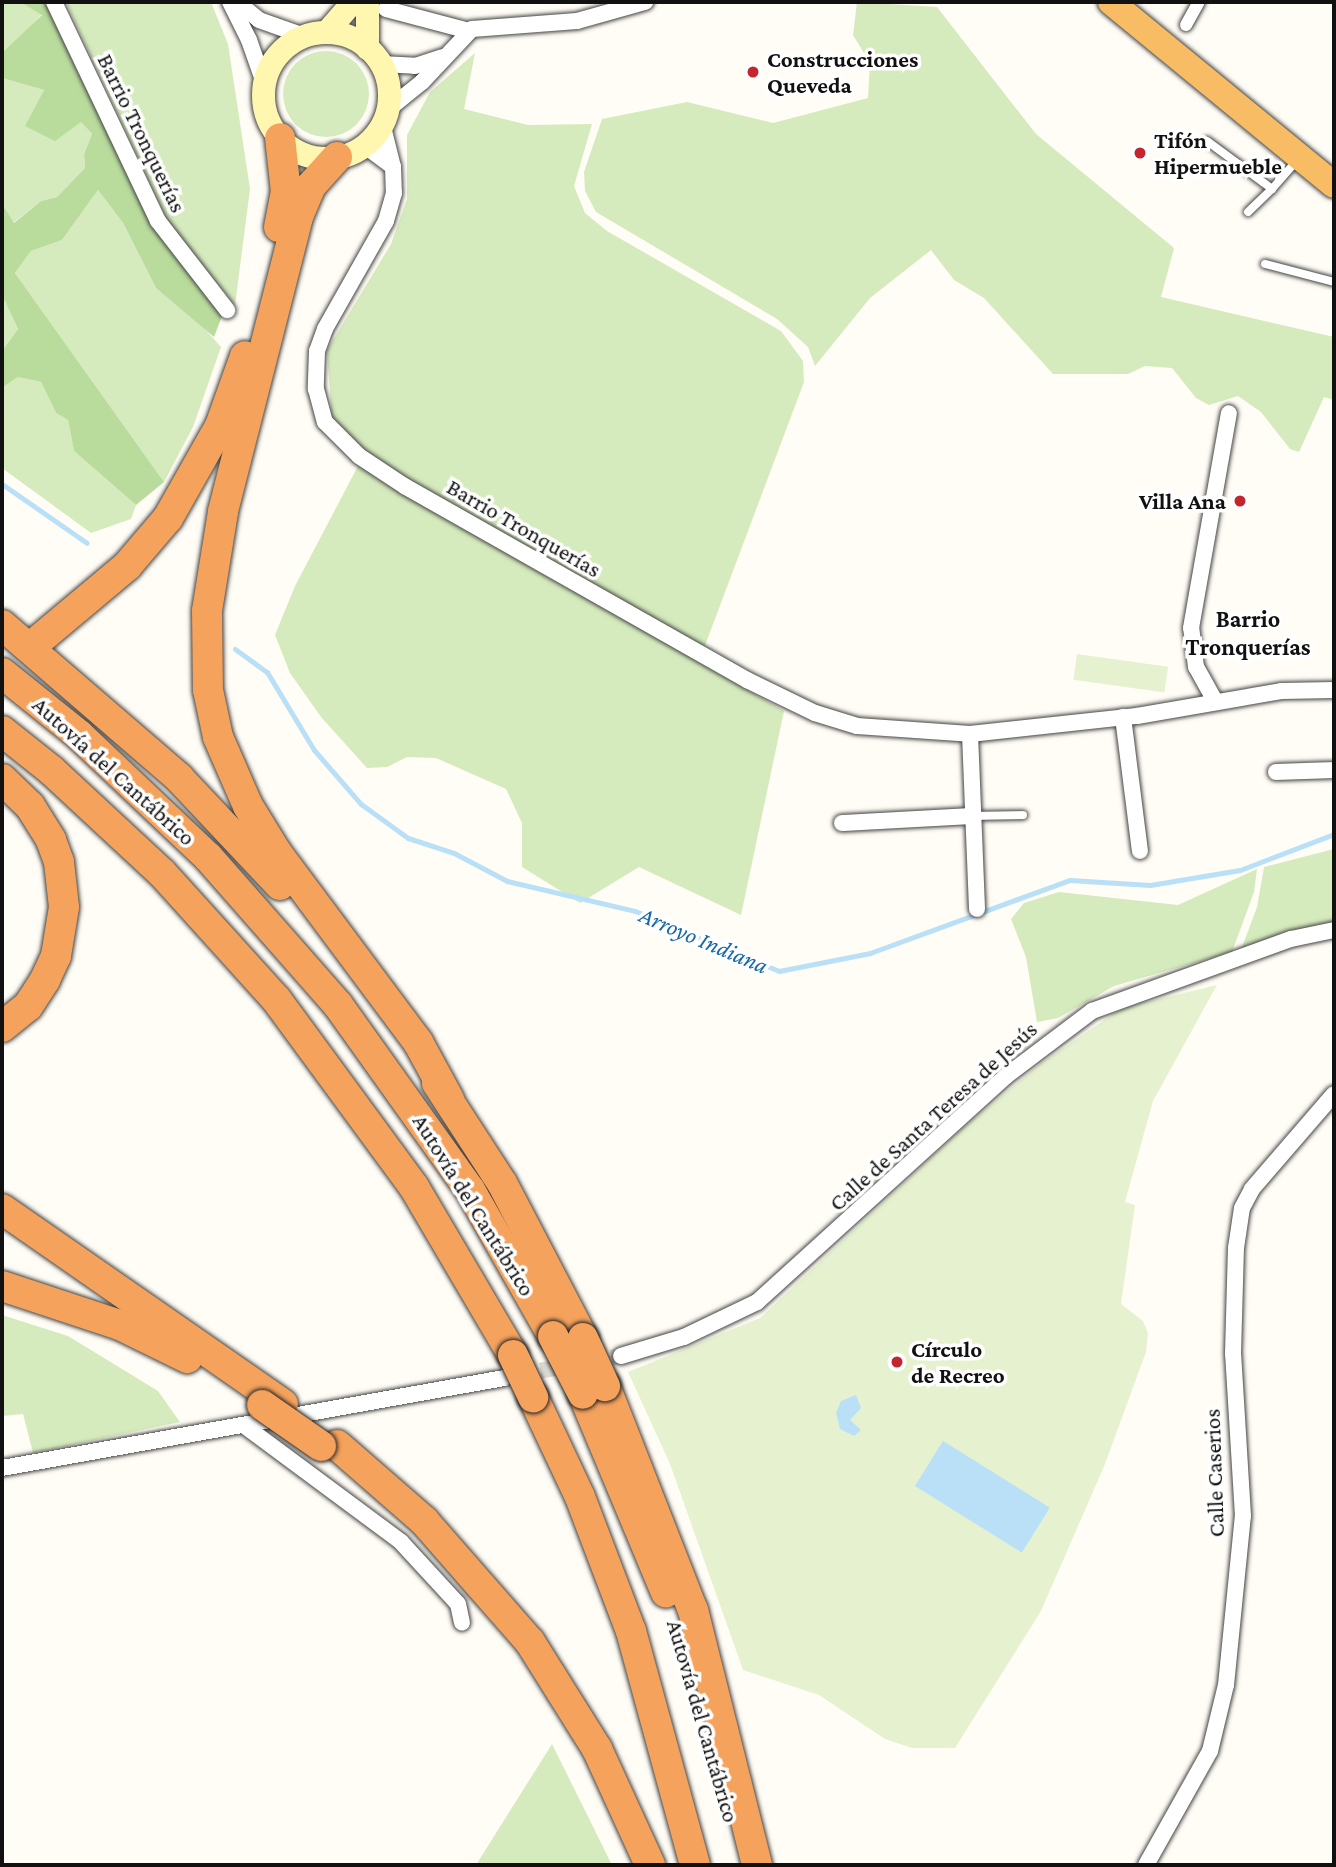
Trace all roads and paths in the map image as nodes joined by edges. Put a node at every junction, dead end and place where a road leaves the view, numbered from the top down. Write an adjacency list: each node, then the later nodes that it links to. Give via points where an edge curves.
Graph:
1 (54, 2): 27 (street, Barrio Tronquerías, via 158,221)
2 (230, 2): 14 (street)
3 (237, 2): 11 (street, via 259,20)
4 (352, 2): 11 (main road)
5 (645, 2): 10 (street, via 577,21)
6 (1111, 2): 19 (highway)
7 (1199, 2): 9 (street)
8 (376, 5): 10 (street); 12 (main road)
9 (1186, 25)
10 (469, 32): 13 (street)
11 (315, 34): 12 (main road, via 348,36); 14 (main road, via 282,49)
12 (374, 56): 13 (street, via 415,66); 15 (main road, via 388,87)
13 (444, 56): 15 (street)
14 (264, 83): 16 (main road, via 264,106)
15 (384, 117): 18 (main road); 20 (street, Barrio Tronquerías)
16 (279, 138): 18 (main road, via 299,151); 24 (highway, via 286,179)
17 (1207, 141): 22 (lane)
18 (341, 153): 20 (street); 24 (highway); 48 (highway, via 312,186 298,217 223,512 207,611 208,690 218,737 247,806 418,1042)
19 (1300, 157): 21 (highway); 22 (lane)
20 (393, 167): 36 (street, Barrio Tronquerías, via 394,193 386,221 325,329 315,362 321,413 345,444 445,510 770,693 857,726)
21 (1334, 185)
22 (1272, 189): 23 (lane)
23 (1248, 212)
24 (283, 213): 30 (highway, via 234,390 184,493 127,566)
25 (1265, 264): 26 (lane)
26 (1334, 282)
27 (228, 310)
28 (1229, 413): 33 (street, via 1191,628 1196,667)
29 (2, 625): 48 (highway, via 94,701 238,838 357,978)
30 (40, 639)
31 (2, 673): 53 (highway, Autovía del Cantábrico, bridge, via 79,735 191,841 338,1005 470,1190 553,1336)
32 (1334, 690): 33 (street, Barrio Tronquerías, via 1282,691)
33 (1215, 701): 34 (street, Barrio Tronquerías)
34 (1123, 717): 36 (street, Barrio Tronquerías); 43 (street)
35 (2, 731): 52 (highway, Autovía del Cantábrico, via 135,847 276,999 414,1186)
36 (970, 734): 41 (street)
37 (1334, 770): 38 (street)
38 (1276, 772)
39 (2, 779): 46 (highway, via 30,806 51,840 59,862 64,907 56,956 45,980 28,1006)
40 (1023, 815): 41 (lane)
41 (973, 816): 42 (street); 44 (street)
42 (842, 823)
43 (1140, 851)
44 (977, 909)
45 (1334, 930): 51 (street, Calle de Santa Teresa de Jesús, via 1291,939 1092,1012 1006,1076 757,1302 684,1337)
46 (2, 1027)
47 (1334, 1094): 61 (street, Calle Caserios, via 1252,1189 1242,1208 1236,1248 1233,1354 1243,1516 1226,1685 1210,1751)
48 (449, 1099): 53 (highway, bridge, via 502,1183 583,1338)
49 (2, 1209): 54 (highway)
50 (2, 1286): 54 (highway, via 146,1336)
51 (621, 1356)
52 (508, 1366): 54 (street); 58 (highway, Autovía del Cantábrico, bridge, via 533,1396 580,1497 631,1631)
53 (594, 1390): 59 (highway, Autovía del Cantábrico, via 682,1641 724,1784); 60 (highway, via 693,1610)
54 (263, 1412): 55 (street); 56 (street, via 401,1542 458,1604); 57 (highway, bridge, via 329,1446 488,1589 576,1712 616,1785)
55 (2, 1468)
56 (462, 1623)
57 (650, 1865)
58 (695, 1865)
59 (742, 1865)
60 (757, 1865)
61 (1146, 1865)

